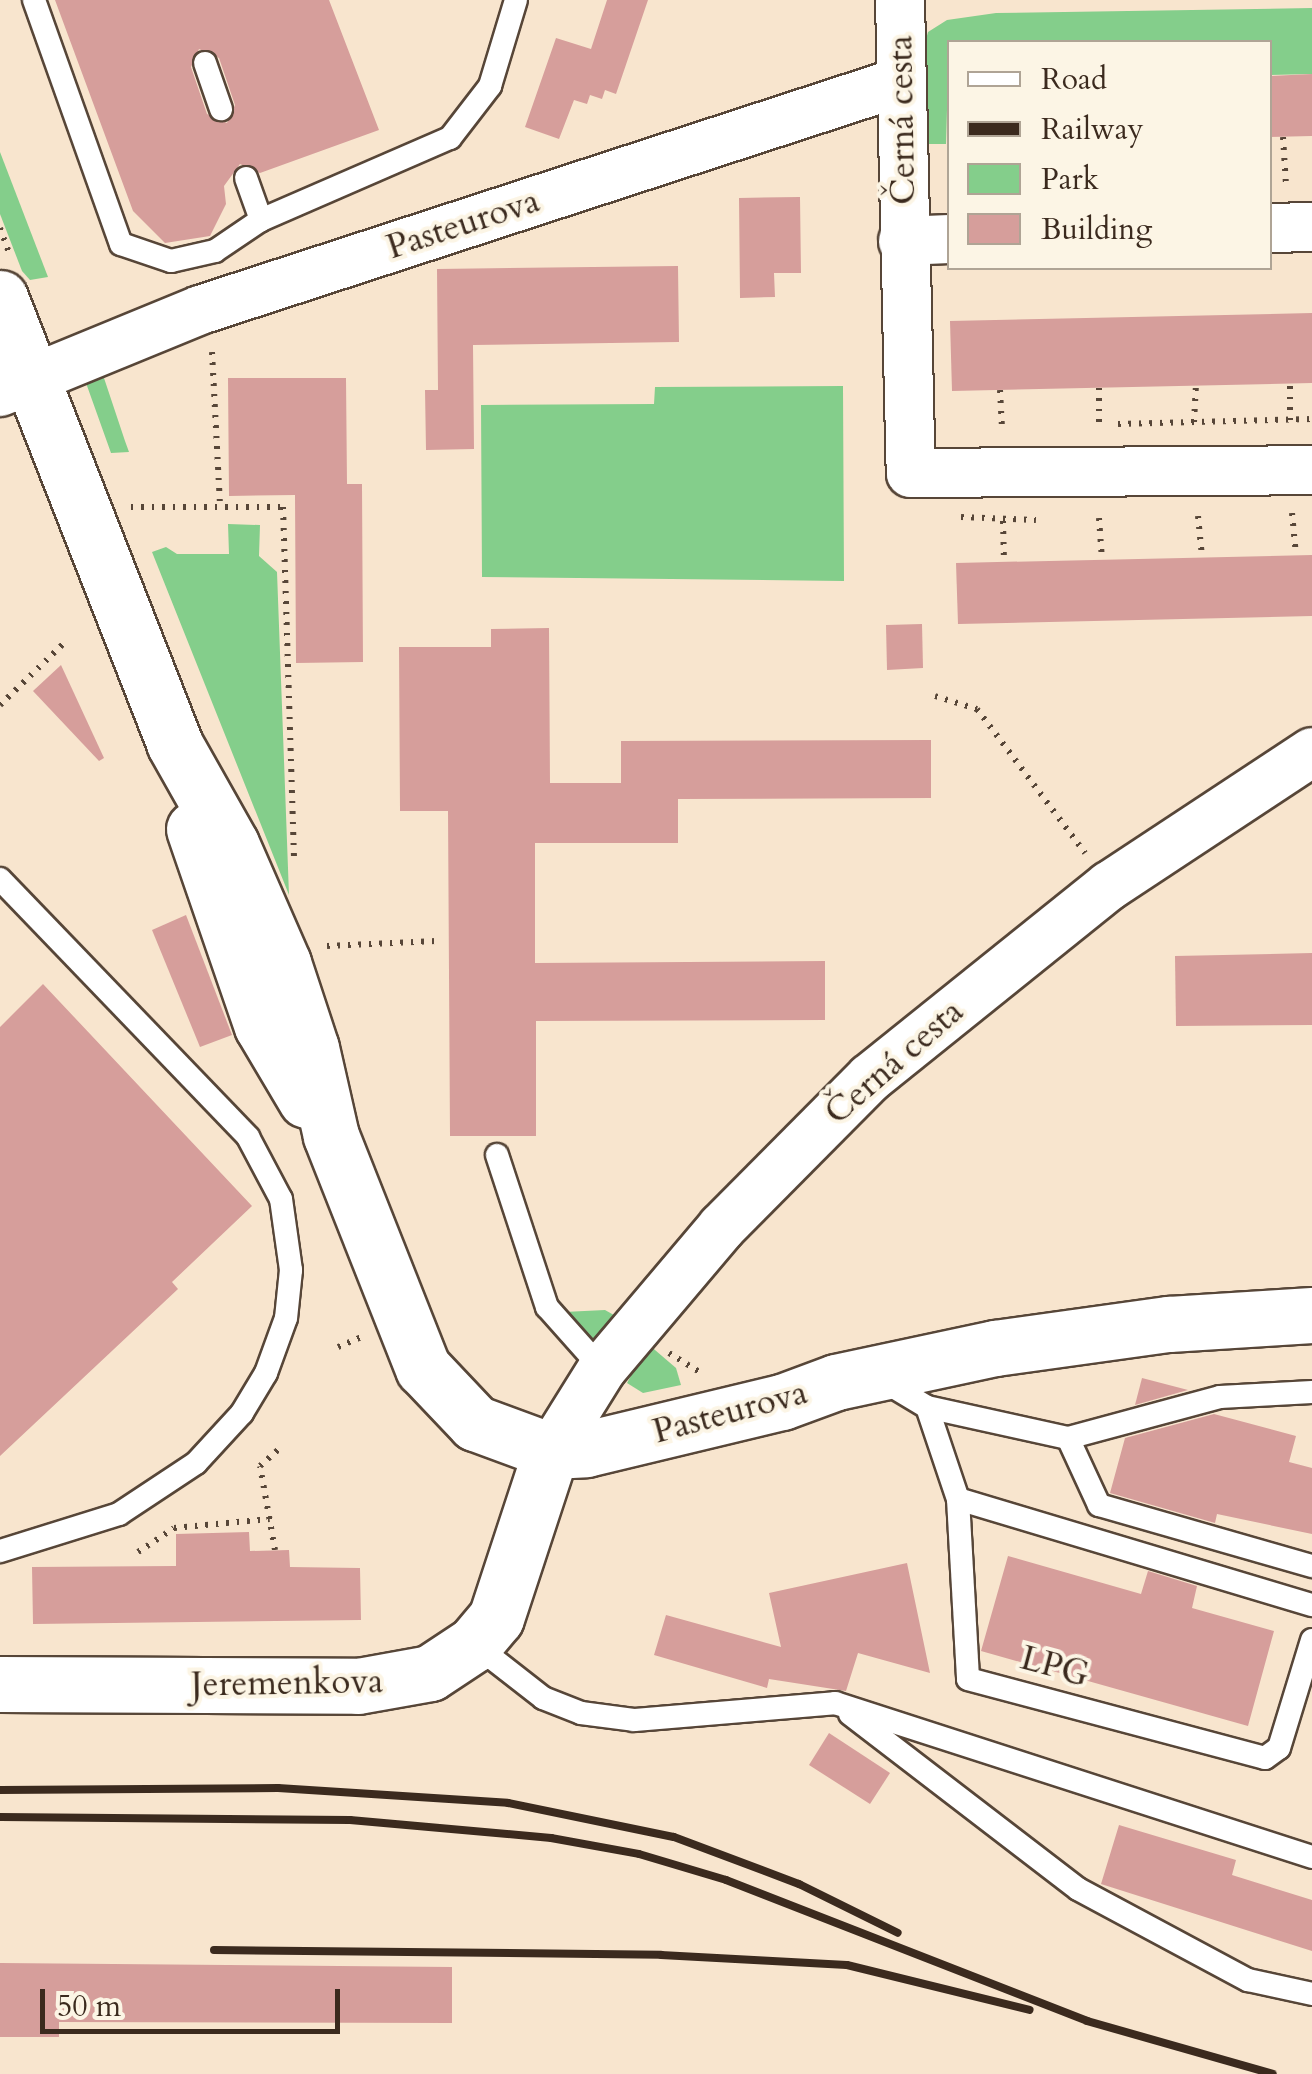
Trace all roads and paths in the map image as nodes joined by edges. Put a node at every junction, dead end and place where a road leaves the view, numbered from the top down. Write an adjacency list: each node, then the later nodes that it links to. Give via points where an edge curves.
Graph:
1 (34, 0): 9 (lane, via 128,251 172,261 202,256)
2 (516, 0): 9 (lane, via 490,86 450,138)
3 (900, 0): 5 (street, Černá cesta)
4 (206, 63): 6 (lane)
5 (900, 82): 12 (street, Černá cesta); 16 (street, Pasteurova, via 200,310)
6 (222, 109)
7 (1284, 137): 10 (path)
8 (246, 178): 9 (lane)
9 (261, 220)
10 (1289, 220)
11 (947, 239): 12 (street, Černá cesta)
12 (903, 241): 28 (street, Černá cesta, via 911,473)
13 (0, 298): 16 (main road, Pasteurova)
14 (209, 342): 30 (path, via 218,371)
15 (1290, 384): 21 (path)
16 (16, 386): 58 (main road, Pasteurova, via 174,744 231,844 275,944 312,1048 331,1136 434,1387 485,1429)
17 (1196, 386): 22 (path)
18 (1098, 388): 23 (path)
19 (1000, 390): 25 (path)
20 (1312, 419): 21 (path)
21 (1290, 420): 22 (path)
22 (1194, 422): 23 (path)
23 (1099, 424): 24 (path)
24 (1080, 425)
25 (1002, 426): 26 (path); 27 (path)
26 (1021, 426)
27 (986, 427)
28 (1312, 470)
29 (122, 507): 30 (path)
30 (220, 507): 43 (path, via 282,506)
31 (1292, 514): 35 (path)
32 (1198, 516): 36 (path)
33 (1099, 518): 37 (path)
34 (1003, 520): 38 (path)
35 (1296, 555)
36 (1202, 557)
37 (1102, 560)
38 (1004, 562)
39 (66, 640): 41 (path)
40 (935, 696): 45 (path, via 978,708)
41 (0, 706)
42 (1312, 752): 45 (street, Černá cesta)
43 (294, 877)
44 (0, 879): 64 (lane, via 248,1137 281,1199 291,1270 286,1318 268,1369 242,1413 196,1463 119,1514)
45 (1109, 886): 52 (street, Černá cesta, via 840,1106 722,1228)
46 (436, 941): 47 (path)
47 (316, 949)
48 (496, 1155): 52 (lane, via 547,1307)
49 (1312, 1316): 53 (main road, Pasteurova, via 1079,1335)
50 (366, 1335): 51 (path)
51 (338, 1348)
52 (602, 1370): 58 (street, Černá cesta)
53 (870, 1374): 55 (lane); 58 (main road, Pasteurova, via 621,1442)
54 (1312, 1392): 56 (lane, via 1220,1398)
55 (927, 1408): 56 (lane); 61 (lane, LPG)
56 (1068, 1438): 66 (lane, via 1099,1505)
57 (282, 1446): 60 (path)
58 (551, 1451): 69 (main road, Jeremenkova, via 504,1600)
59 (250, 1458): 60 (path)
60 (260, 1466): 62 (path)
61 (958, 1499): 67 (lane); 68 (lane, LPG, via 968,1679 1266,1758 1279,1748)
62 (270, 1519): 63 (path); 65 (path, via 174,1528)
63 (274, 1550)
64 (0, 1551)
65 (138, 1552)
66 (1312, 1566)
67 (1312, 1605)
68 (1312, 1640)
69 (474, 1644): 70 (main road, Jeremenkova, via 430,1673 358,1686); 71 (lane, via 543,1698 581,1713 634,1720)
70 (0, 1684)
71 (835, 1703): 72 (lane); 73 (lane, via 1078,1889 1248,1980)
72 (1312, 1857)
73 (1312, 1994)

